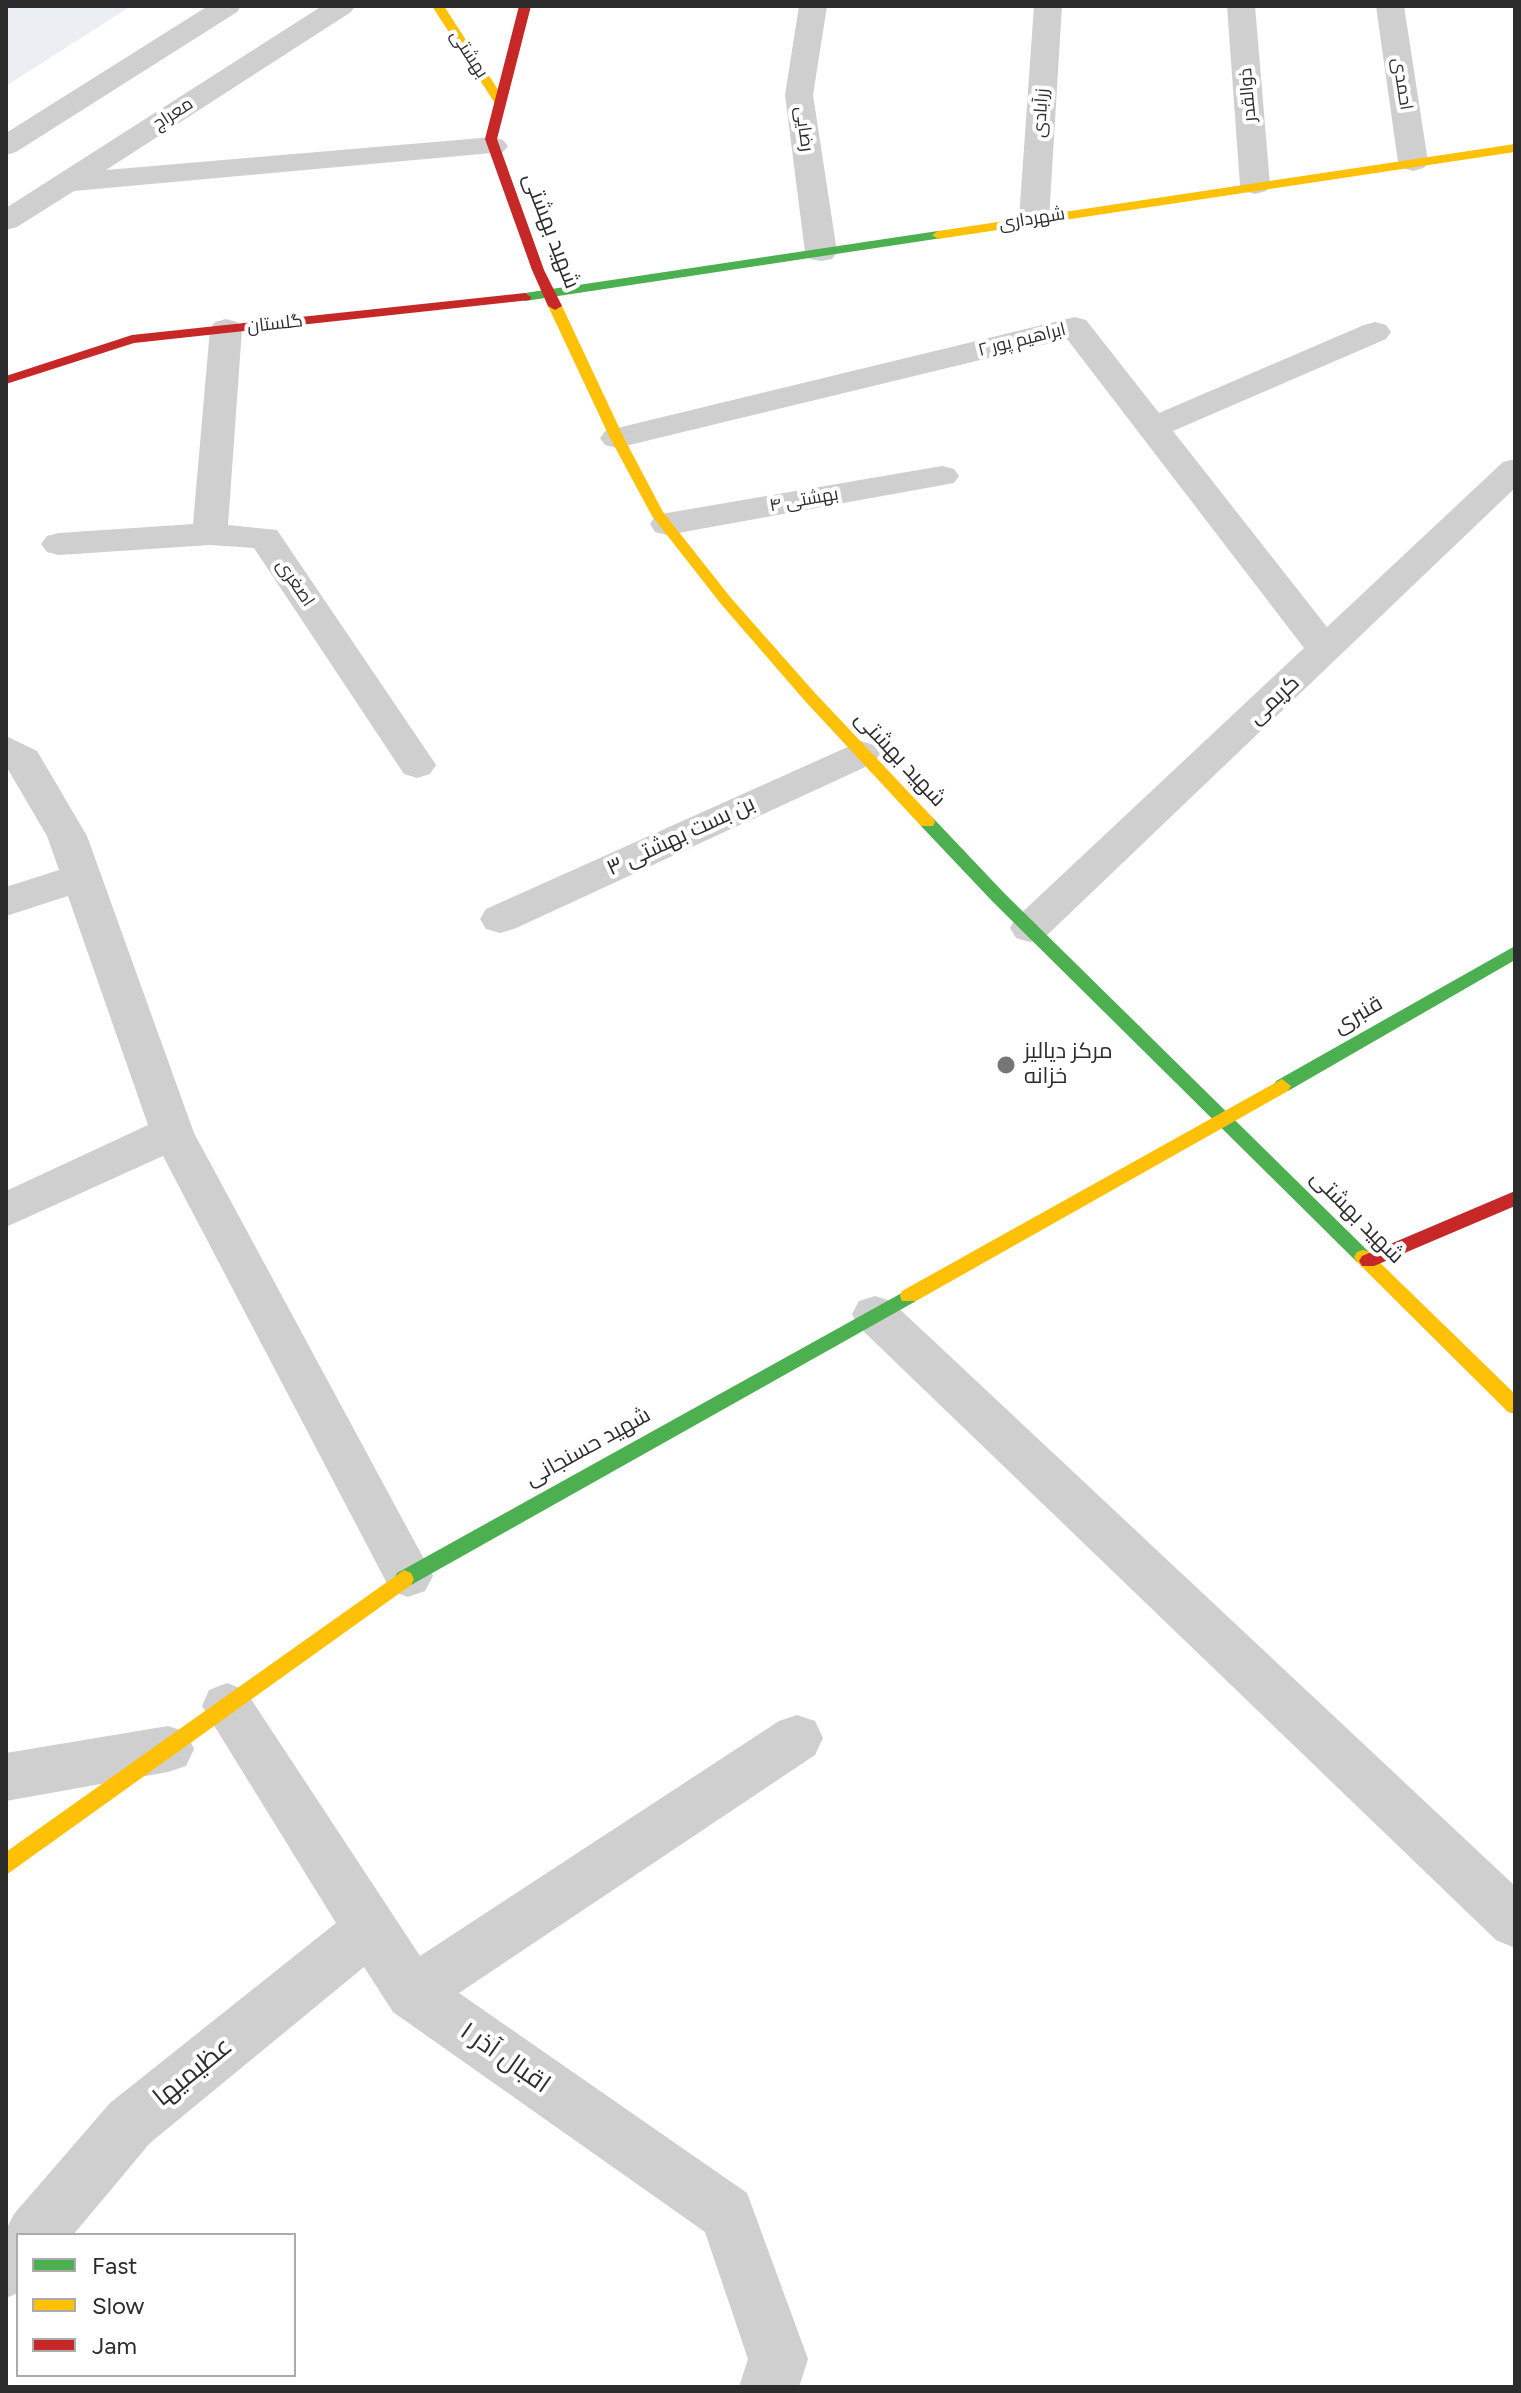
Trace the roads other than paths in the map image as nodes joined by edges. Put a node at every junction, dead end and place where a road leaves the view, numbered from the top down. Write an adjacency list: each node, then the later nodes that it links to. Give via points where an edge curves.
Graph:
1 (227, 6): 10 (street)
2 (341, 6): 14 (street, معراج)
3 (438, 6): 9 (street, بهشتی)
4 (525, 6): 9 (street, شهید بهشتی)
5 (813, 6): 18 (street, رضایی, via 799,95)
6 (1048, 6): 16 (street, زرآبادی)
7 (1241, 6): 15 (street, ذوالقدر)
8 (1390, 6): 13 (street, احمدی)
9 (500, 102): 11 (street, شهید بهشتی)
10 (6, 146)
11 (493, 146): 14 (street); 19 (street, شهید بهشتی)
12 (1515, 148): 13 (street, شهرداری)
13 (1413, 162): 15 (street, شهرداری)
14 (68, 182): 17 (street, معراج)
15 (1255, 185): 16 (street, شهرداری)
16 (1034, 219): 18 (street, شهرداری)
17 (6, 221)
18 (821, 252): 19 (street, شهرداری)
19 (549, 294): 20 (street, گلستان); 24 (street, شهید بهشتی)
20 (226, 329): 22 (street, گلستان, via 132,339); 28 (street)
21 (1375, 332): 23 (street)
22 (6, 380)
23 (1153, 428): 24 (street, ابراهیم پور ۲, via 1075,327); 30 (street, ابراهیم پور ۲)
24 (617, 438): 27 (street, شهید بهشتی)
25 (1515, 469): 30 (street, کریمی)
26 (942, 476): 27 (street, بهشتی ۴)
27 (667, 524): 32 (street, شهید بهشتی, via 726,601)
28 (210, 534): 29 (street); 33 (street, اصغری, via 265,538)
29 (59, 544)
30 (1326, 651): 37 (street, کریمی)
31 (6, 749): 34 (street, via 24,760 67,836)
32 (861, 754): 36 (street, بن بست بهشتی ۳); 37 (street, شهید بهشتی)
33 (417, 765)
34 (82, 877): 35 (street); 40 (street)
35 (6, 902)
36 (500, 919)
37 (1030, 928): 39 (street, شهید بهشتی)
38 (1515, 952): 39 (street, قنبری)
39 (1225, 1119): 43 (street, شهید بهشتی); 44 (street, شهید حسنجانی)
40 (172, 1133): 42 (street); 46 (street)
41 (1515, 1198): 43 (street)
42 (6, 1210)
43 (1368, 1261): 45 (street, شهید بهشتی)
44 (875, 1314): 46 (street, شهید حسنجانی); 52 (street)
45 (1515, 1406)
46 (408, 1576): 47 (street, شهید حسنجانی)
47 (227, 1706): 49 (street, شهید حسنجانی); 53 (street, اقبال آذر ۱)
48 (797, 1738): 54 (street)
49 (168, 1749): 50 (street); 51 (street, شهید حسنجانی)
50 (6, 1777)
51 (6, 1865)
52 (1515, 1922)
53 (370, 1929): 54 (street, اقبال آذر ۱); 55 (street, عظیمیها, via 130,2123)
54 (412, 1993): 56 (street, اقبال آذر ۱, via 727,2213 778,2359)
55 (37, 2233)
56 (769, 2387)

